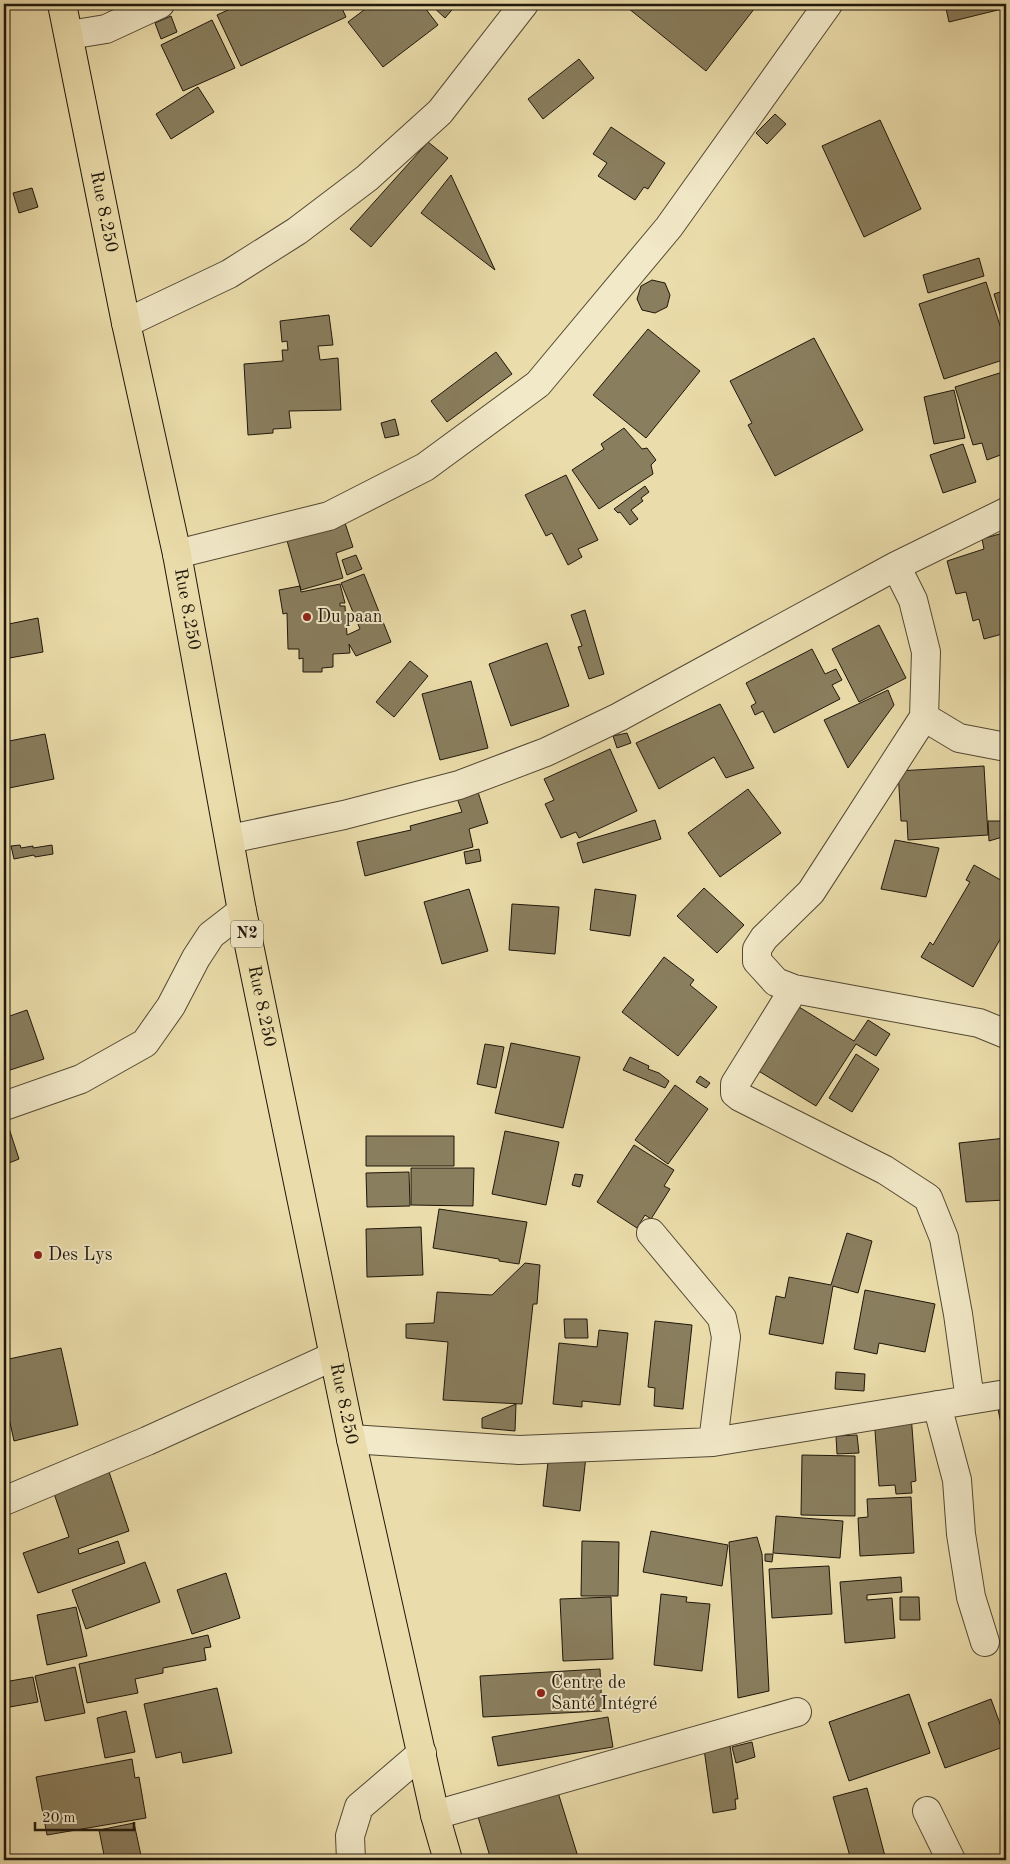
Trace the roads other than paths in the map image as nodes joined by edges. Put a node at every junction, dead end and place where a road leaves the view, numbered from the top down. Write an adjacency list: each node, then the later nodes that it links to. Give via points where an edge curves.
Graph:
1 (62, 4): 5 (highway, Rue 8.250 / N2)
2 (160, 4): 5 (street, via 106,29)
3 (524, 4): 6 (street, via 440,112 367,178 297,231 229,274)
4 (828, 4): 8 (street, via 669,227 538,384 425,467 329,516)
5 (69, 35): 6 (highway, Rue 8.250 / N2)
6 (126, 323): 8 (highway, Rue 8.250 / N2)
7 (1006, 512): 9 (street)
8 (178, 554): 12 (highway, Rue 8.250 / N2)
9 (896, 566): 10 (street, via 913,600 926,652); 12 (street, via 619,717 546,752 459,785 344,815)
10 (924, 717): 11 (street, via 959,738); 14 (street, via 811,892 757,949 757,961 776,982)
11 (1006, 747)
12 (230, 839): 13 (highway, Rue 8.250 / N2)
13 (242, 912): 16 (street, via 211,935 171,1006 145,1042 81,1079); 18 (highway, Rue 8.250 / N2)
14 (794, 989): 15 (street, via 979,1023); 20 (street, via 735,1084 735,1093 885,1170 928,1198 944,1238)
15 (1006, 1034)
16 (4, 1106)
17 (651, 1233): 23 (street, via 722,1318 726,1337)
18 (334, 1356): 22 (highway, Rue 8.250 / N2); 24 (street, via 147,1441)
19 (1006, 1394): 20 (street)
20 (970, 1400): 21 (street)
21 (937, 1405): 23 (street); 25 (street, via 957,1480 971,1597)
22 (351, 1439): 23 (street, via 519,1450); 27 (highway, Rue 8.250 / N2)
23 (713, 1442)
24 (4, 1501)
25 (985, 1642)
26 (797, 1712): 29 (street)
27 (422, 1753): 29 (highway, Rue 8.250 / N2); 30 (street, via 359,1806 350,1836)
28 (927, 1811): 32 (street)
29 (435, 1815): 31 (highway, Rue 8.250 / N2)
30 (351, 1860)
31 (448, 1860)
32 (951, 1860)

